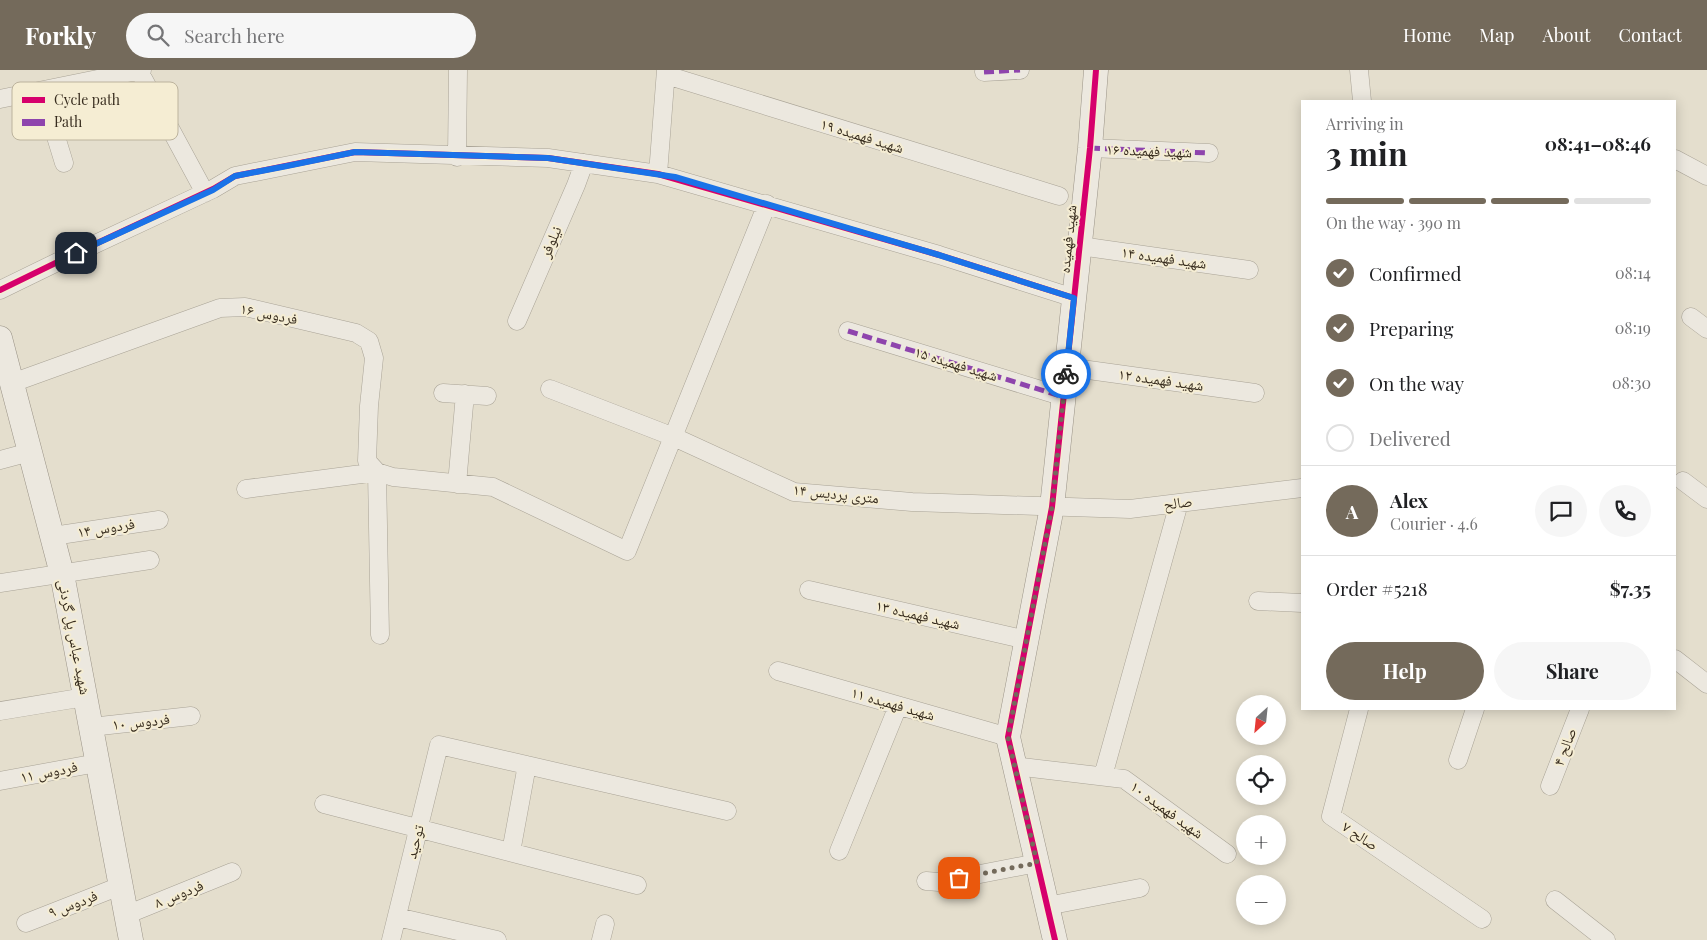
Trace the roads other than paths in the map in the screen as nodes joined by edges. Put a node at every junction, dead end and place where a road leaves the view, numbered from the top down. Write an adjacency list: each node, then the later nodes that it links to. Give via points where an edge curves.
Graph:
1 (458, 70): 15 (street)
2 (1020, 70): 6 (street)
3 (1096, 70): 13 (street, شهید فهمیده)
4 (1359, 70): 10 (street)
5 (131, 71): 8 (street); 9 (street)
6 (984, 72)
7 (666, 73): 19 (street); 22 (street, شهید فهمیده ۱۹)
8 (82, 82)
9 (138, 82)
10 (1362, 100)
11 (57, 140): 17 (street)
12 (173, 140): 21 (street)
13 (1090, 148): 14 (street, شهید فهمیده ۱۶); 24 (street, شهید فهمیده)
14 (1209, 153)
15 (457, 156): 18 (street, via 548,158); 21 (street, via 355,152 235,176)
16 (1676, 160): 20 (street)
17 (64, 163)
18 (584, 163): 19 (street); 29 (street, نیلوفر)
19 (658, 174): 23 (street)
20 (1707, 176)
21 (205, 193): 26 (street)
22 (1059, 196)
23 (767, 204): 27 (street); 41 (street)
24 (1080, 246): 25 (street, شهید فهمیده ۱۴); 27 (street, شهید فهمیده)
25 (1249, 270)
26 (0, 290)
27 (1074, 298): 33 (street, شهید فهمیده)
28 (1691, 317): 30 (street)
29 (517, 321)
30 (1707, 329)
31 (848, 331): 40 (street, شهید فهمیده ۱۵)
32 (0, 338): 34 (street, شهید عباس پل گردنی)
33 (1067, 366): 37 (street, شهید فهمیده ۱۲); 40 (street, شهید فهمیده)
34 (12, 384): 42 (street, شهید عباس پل گردنی); 44 (street, فردوس ۱۶, via 220,308 245,307 356,333 369,341 374,358 367,462)
35 (550, 389): 41 (street, ۱۴ متری پردیس)
36 (443, 393): 38 (street)
37 (1255, 393)
38 (465, 394): 39 (street); 46 (street)
39 (488, 396)
40 (1064, 397): 51 (street, شهید فهمیده)
41 (674, 437): 46 (street, via 627,552 493,487); 51 (street, ۱۴ متری پردیس, via 794,492 912,502)
42 (30, 452): 43 (street); 53 (street, شهید عباس پل گردنی)
43 (0, 460)
44 (377, 472): 46 (street, via 393,478); 48 (street); 60 (street)
45 (1684, 481): 49 (street)
46 (457, 484)
47 (1301, 488): 50 (street, صالح)
48 (246, 489)
49 (1707, 499)
50 (1179, 503): 51 (street, صالح, via 1130,509); 78 (street)
51 (1052, 507): 61 (street, شهید فهمیده)
52 (159, 520): 53 (street, فردوس ۱۴)
53 (53, 536): 55 (street, شهید عباس پل گردنی)
54 (150, 560): 55 (street)
55 (62, 574): 56 (street); 65 (street, شهید عباس پل گردنی)
56 (0, 583)
57 (809, 590): 61 (street, شهید فهمیده ۱۳)
58 (1258, 601): 59 (street)
59 (1301, 603)
60 (380, 635)
61 (1027, 640): 73 (street, شهید فهمیده)
62 (1676, 660): 64 (street)
63 (778, 671): 66 (street, شهید فهمیده ۱۱)
64 (1707, 684)
65 (85, 697): 70 (street); 72 (street, شهید عباس پل گردنی)
66 (898, 706): 73 (street, شهید فهمیده ۱۱); 84 (street)
67 (1359, 710): 97 (street, صالح ۷, via 1331,816)
68 (1475, 710): 74 (street)
69 (1580, 710): 80 (street, صالح ۴)
70 (0, 711)
71 (191, 716): 72 (street, فردوس ۱۰)
72 (91, 728): 75 (street, شهید عباس پل گردنی)
73 (1008, 737): 77 (street, شهید فهمیده)
74 (1458, 760)
75 (97, 762): 79 (street, فردوس ۱۱); 91 (street, شهید عباس پل گردنی)
76 (527, 765): 82 (street); 83 (street, توحید, via 438,745); 85 (street)
77 (1014, 766): 78 (street, شهید فهمیده ۱۰); 87 (street, شهید فهمیده)
78 (1103, 776): 86 (street, شهید فهمیده ۱۰, via 1124,779)
79 (0, 781)
80 (1550, 786)
81 (324, 804): 83 (street)
82 (727, 811)
83 (418, 828): 85 (street); 96 (street, توحید)
84 (839, 851)
85 (511, 852): 90 (street)
86 (1227, 854)
87 (1037, 863): 89 (street, via 939,882); 94 (street, شهید فهمیده)
88 (232, 872): 95 (street, فردوس ۸)
89 (926, 881)
90 (637, 885)
91 (120, 886): 95 (street, شهید عباس پل گردنی); 98 (street, فردوس ۹)
92 (1140, 888): 94 (street)
93 (1555, 900): 103 (street)
94 (1047, 906): 102 (street, شهید فهمیده)
95 (126, 915): 99 (street, شهید عباس پل گردنی)
96 (397, 916): 100 (street, توحید); 101 (street)
97 (1482, 919)
98 (26, 923)
99 (131, 940)
100 (391, 940)
101 (497, 940)
102 (1055, 940)
103 (1606, 940)

